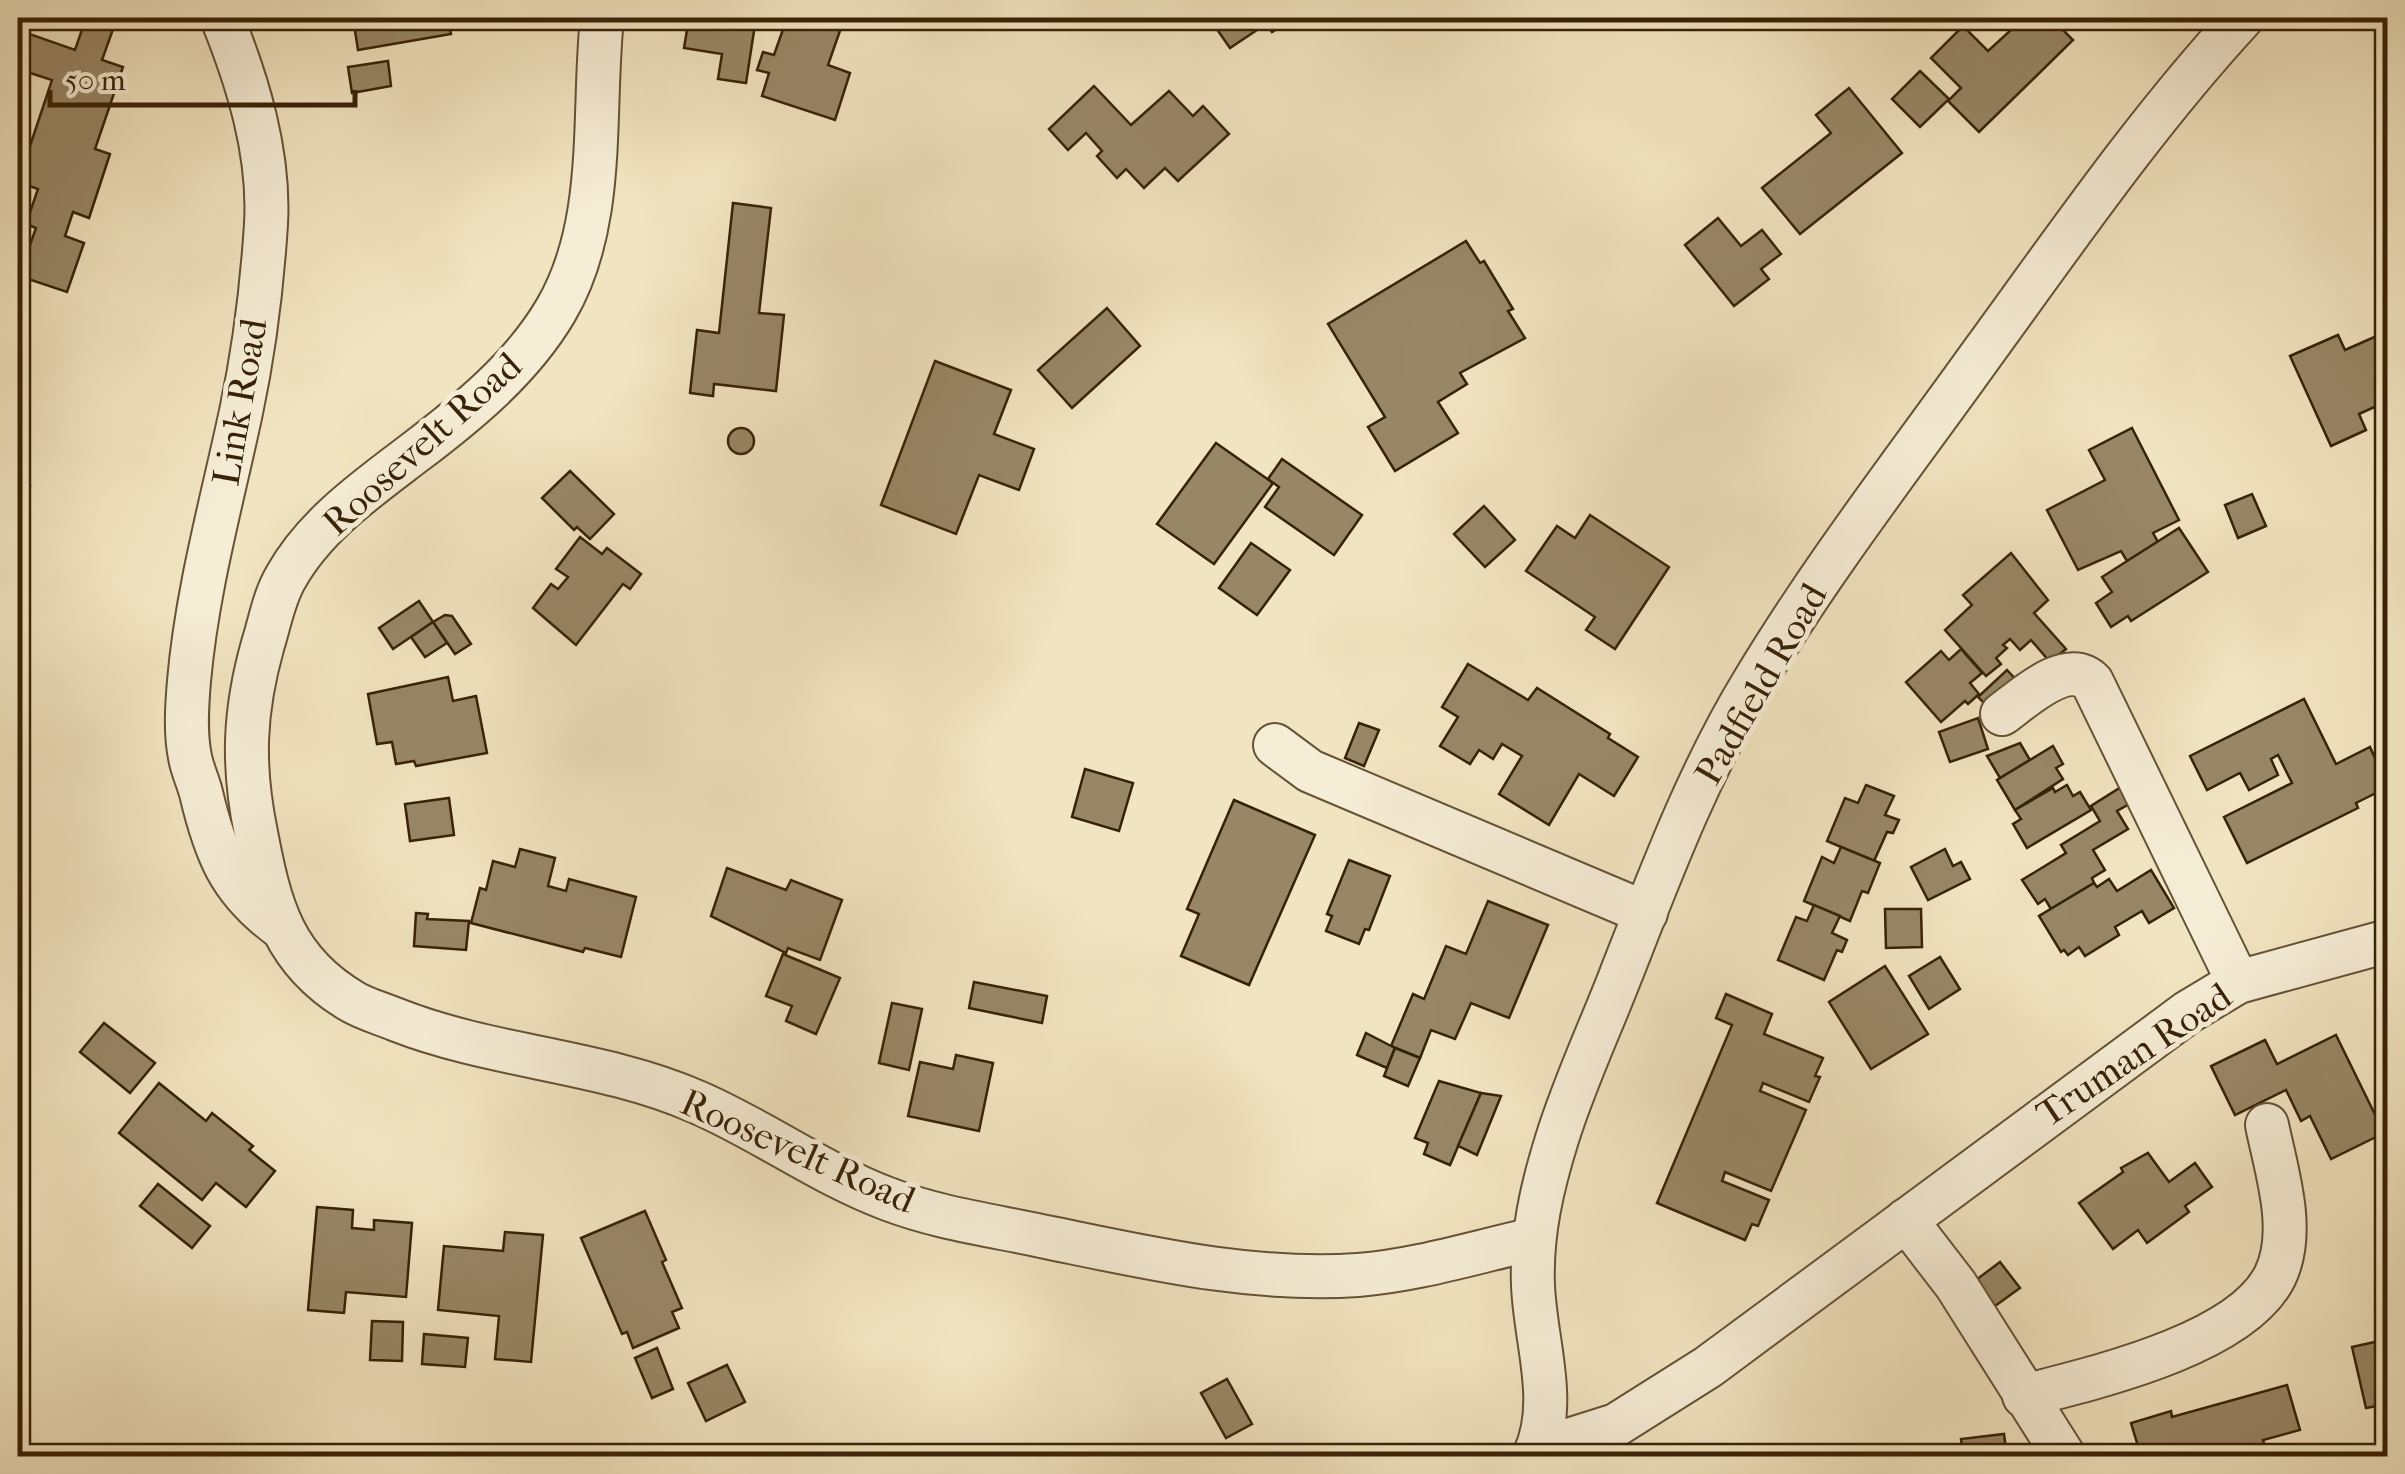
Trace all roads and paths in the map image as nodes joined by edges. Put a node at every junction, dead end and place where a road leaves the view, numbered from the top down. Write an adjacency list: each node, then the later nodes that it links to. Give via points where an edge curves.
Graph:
1 (222, 18): 6 (street, Link Road, via 244,72 266,220 248,374 191,654 189,755)
2 (602, 18): 8 (street, Roosevelt Road, via 586,229 558,307 488,391 357,496 300,554 282,583 252,690 244,756)
3 (2242, 18): 7 (street, Padfield Road, via 2130,152 1788,627 1718,747)
4 (2002, 714): 10 (street, via 2066,674 2092,682)
5 (1274, 745): 7 (street, via 1310,770)
6 (200, 788): 8 (street, Roosevelt Road, via 210,834 239,891)
7 (1646, 913): 13 (street, Padfield Road, via 1558,1136)
8 (279, 926): 13 (street, Roosevelt Road, via 322,979 355,1003 446,1038 619,1075 694,1100 876,1194 968,1220 1248,1274 1397,1270)
9 (2388, 941): 10 (street, Truman Road)
10 (2238, 982): 12 (street, Truman Road, via 2102,1073)
11 (2267, 1124): 14 (street, via 2284,1214 2275,1276 2258,1300 2216,1331 2139,1366)
12 (1906, 1220): 14 (street, via 1956,1284); 15 (street, Truman Road, via 1708,1367 1616,1425)
13 (1534, 1239): 15 (street, Padfield Road, via 1537,1334)
14 (2024, 1396): 16 (street)
15 (1558, 1450)
16 (2064, 1456)

